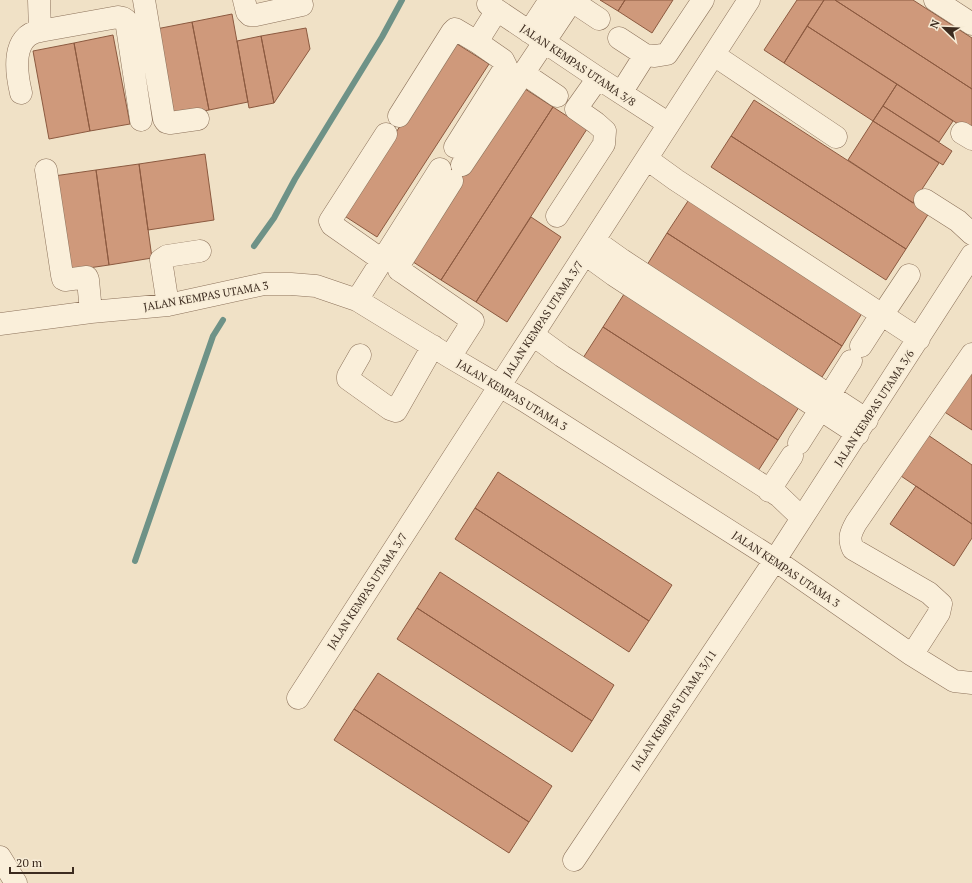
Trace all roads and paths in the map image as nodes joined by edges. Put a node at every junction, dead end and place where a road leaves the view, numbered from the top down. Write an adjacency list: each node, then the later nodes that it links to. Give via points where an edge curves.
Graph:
1 (38, 0): 11 (street)
2 (144, 0): 23 (street, via 164,119 170,123)
3 (244, 0): 8 (street, via 250,15)
4 (550, 0): 12 (street)
5 (703, 0): 15 (street, via 667,54)
6 (750, 0): 16 (street, JALAN KEMPAS UTAMA 3/7)
7 (936, 0): 10 (street)
8 (302, 5)
9 (599, 19): 12 (street, via 572,2)
10 (972, 24)
11 (40, 31): 19 (street, via 32,32 24,39 17,57); 24 (street, via 118,17 126,20)
12 (537, 37): 14 (street, JALAN KEMPAS UTAMA 3/8, via 493,7); 17 (street); 18 (street, JALAN KEMPAS UTAMA 3/8)
13 (619, 38): 15 (street)
14 (477, 42): 22 (street, via 455,29); 29 (street, via 503,60 506,66)
15 (645, 55): 20 (street)
16 (714, 55): 25 (street, JALAN KEMPAS UTAMA 3/7); 27 (street)
17 (523, 73): 21 (street); 29 (street)
18 (598, 78): 20 (street, JALAN KEMPAS UTAMA 3/8); 32 (street, via 576,109 605,131 604,144)
19 (21, 93)
20 (621, 93): 25 (street, JALAN KEMPAS UTAMA 3/8)
21 (557, 96)
22 (399, 116)
23 (198, 119)
24 (141, 120)
25 (669, 124): 28 (street, JALAN KEMPAS UTAMA 3/7)
26 (386, 134): 36 (street, via 330,221)
27 (836, 137)
28 (650, 154): 34 (street, JALAN KEMPAS UTAMA 3/7); 41 (street, via 683,170)
29 (452, 165): 36 (street); 46 (street, via 399,265 399,270 473,321)
30 (46, 170): 42 (street, via 62,276 65,280 87,277)
31 (925, 200): 33 (street, via 958,221)
32 (557, 216)
33 (972, 234)
34 (590, 247): 45 (street, JALAN KEMPAS UTAMA 3/7); 50 (street, via 622,260)
35 (200, 252): 40 (street, via 166,256 161,260)
36 (382, 260): 39 (street)
37 (969, 268): 44 (street, JALAN KEMPAS UTAMA 3/6)
38 (908, 275): 41 (street)
39 (357, 300): 40 (street, JALAN KEMPAS UTAMA 3, via 316,286 264,284); 46 (street, JALAN KEMPAS UTAMA 3)
40 (168, 305): 42 (street, JALAN KEMPAS UTAMA 3)
41 (885, 310): 44 (street); 50 (street)
42 (91, 312): 43 (street, JALAN KEMPAS UTAMA 3)
43 (0, 324)
44 (922, 333): 51 (street, JALAN KEMPAS UTAMA 3/6)
45 (533, 335): 49 (street, JALAN KEMPAS UTAMA 3/7); 52 (street)
46 (441, 352): 47 (street, via 396,411 348,379); 49 (street, JALAN KEMPAS UTAMA 3)
47 (360, 354)
48 (972, 354): 55 (street, via 856,523 849,541 852,549 929,593 941,604 939,613)
49 (499, 386): 54 (street, JALAN KEMPAS UTAMA 3); 57 (street, JALAN KEMPAS UTAMA 3/7)
50 (824, 403): 51 (street); 52 (street)
51 (862, 427): 53 (street, JALAN KEMPAS UTAMA 3/6)
52 (769, 491): 53 (street, via 779,496)
53 (802, 518): 54 (street, JALAN KEMPAS UTAMA 3/6)
54 (775, 560): 55 (street, JALAN KEMPAS UTAMA 3); 59 (street, JALAN KEMPAS UTAMA 3/11)
55 (912, 655): 56 (street, JALAN KEMPAS UTAMA 3, via 954,681)
56 (972, 683)
57 (298, 698)
58 (0, 857): 60 (street)
59 (574, 860)
60 (16, 883)

